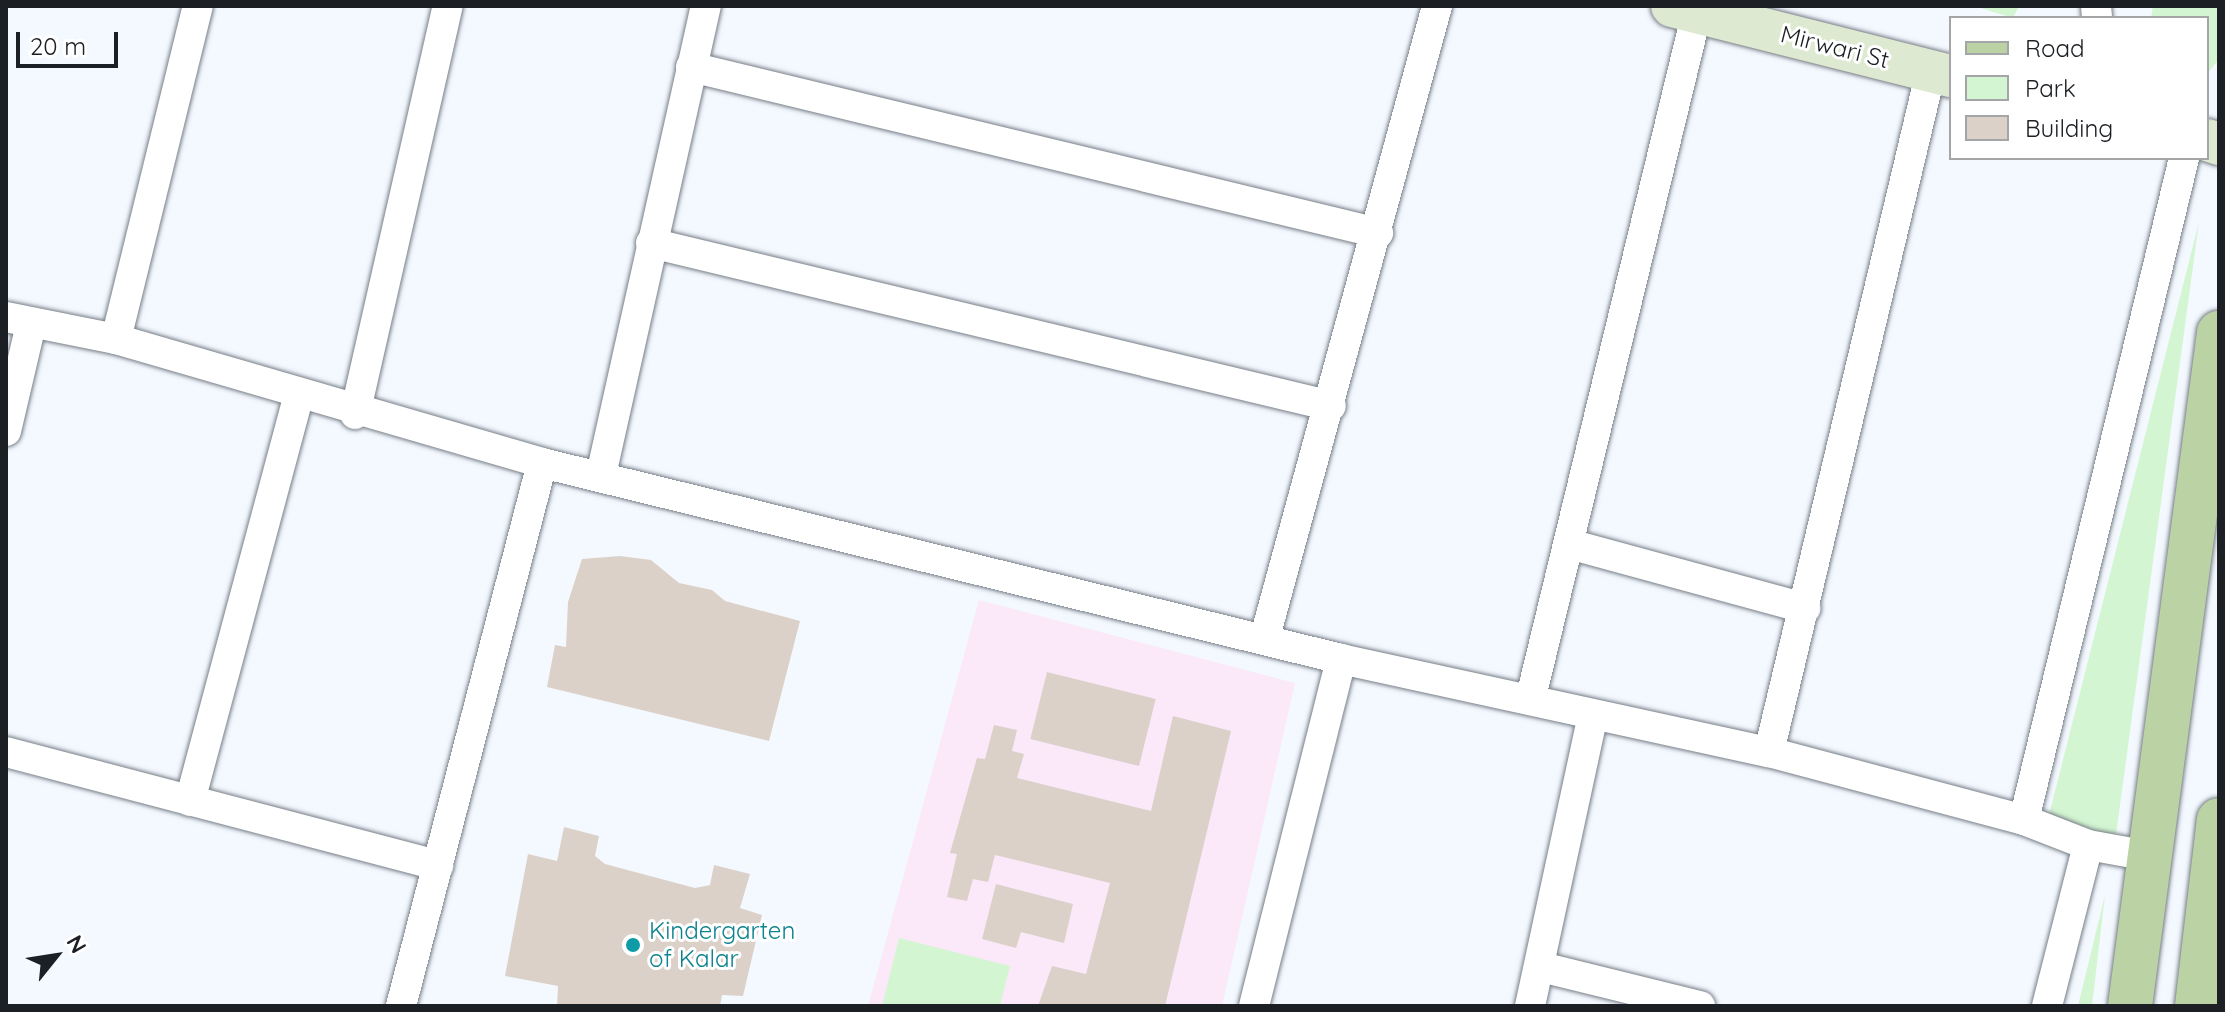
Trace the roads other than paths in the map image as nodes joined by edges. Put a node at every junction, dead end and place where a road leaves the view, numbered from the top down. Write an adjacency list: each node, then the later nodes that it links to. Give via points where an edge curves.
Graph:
1 (198, 6): 13 (street)
2 (448, 6): 16 (street)
3 (706, 6): 6 (street)
4 (1437, 6): 9 (street)
5 (1684, 9): 7 (street, Mirwari St); 20 (street)
6 (691, 67): 9 (street); 10 (street)
7 (1941, 74): 21 (street)
8 (2184, 160): 29 (street)
9 (1378, 233): 15 (street)
10 (651, 243): 15 (street); 19 (street)
11 (18, 320): 13 (street); 17 (street)
12 (2219, 333): 32 (main road)
13 (116, 339): 14 (street)
14 (299, 394): 16 (street); 28 (street)
15 (1331, 406): 22 (street)
16 (355, 414): 18 (street)
17 (6, 431)
18 (542, 463): 19 (street); 33 (street)
19 (601, 475): 22 (street)
20 (1569, 544): 21 (street); 24 (street)
21 (1805, 608): 27 (street)
22 (1265, 637): 23 (street)
23 (1341, 659): 24 (street); 37 (street)
24 (1531, 697): 25 (street)
25 (1593, 715): 27 (street); 35 (street)
26 (6, 752): 28 (street)
27 (1769, 752): 29 (street)
28 (190, 801): 33 (street)
29 (2024, 820): 31 (street)
30 (2219, 820): 34 (main road)
31 (2088, 845): 32 (street); 40 (street)
32 (2149, 856): 41 (main road)
33 (438, 865): 36 (street)
34 (2214, 906): 42 (main road)
35 (1541, 967): 38 (street); 39 (street)
36 (401, 1006)
37 (1254, 1006)
38 (1530, 1006)
39 (1700, 1006)
40 (2047, 1006)
41 (2130, 1006)
42 (2197, 1006)

